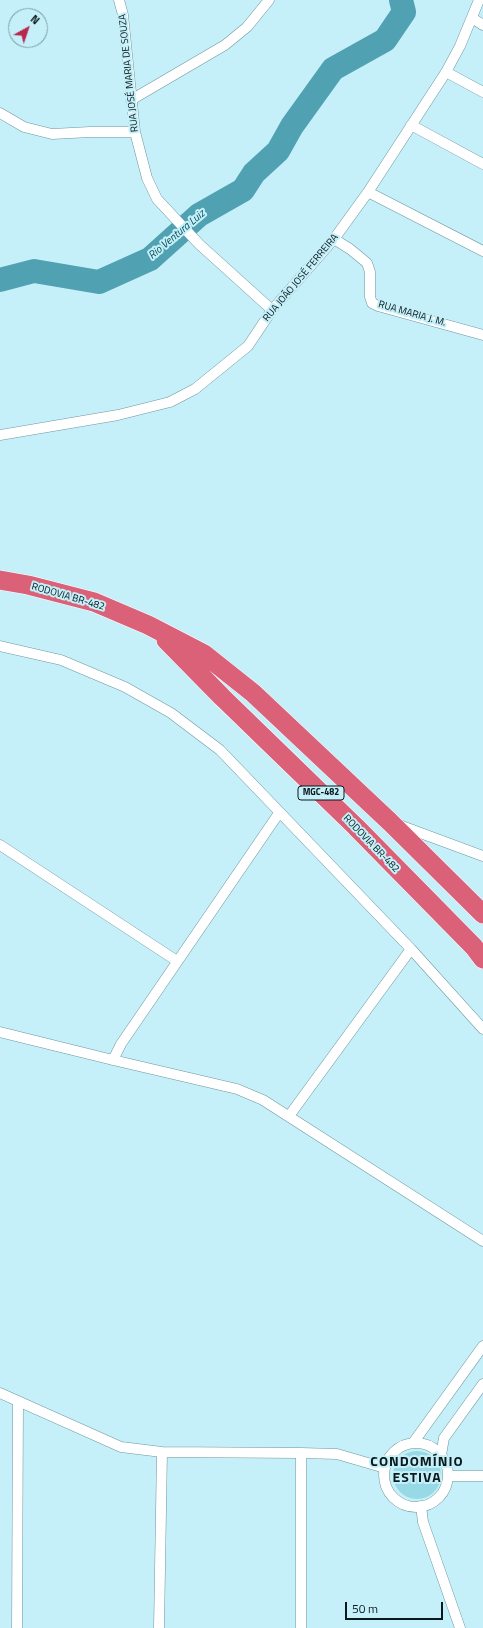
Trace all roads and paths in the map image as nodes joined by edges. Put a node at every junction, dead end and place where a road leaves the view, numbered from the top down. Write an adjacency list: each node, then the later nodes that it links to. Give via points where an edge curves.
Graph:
1 (119, 0): 8 (street, RUA JOSÉ MARIA DE SOUZA, via 123,15)
2 (479, 0): 4 (street, RUA JOÃO JOSÉ FERREIRA)
3 (264, 3): 8 (street, via 247,27 225,45)
4 (472, 18): 5 (street); 6 (street, RUA JOÃO JOSÉ FERREIRA)
5 (483, 25)
6 (446, 72): 7 (street); 10 (street, RUA JOÃO JOSÉ FERREIRA)
7 (483, 92)
8 (131, 100): 11 (street, RUA JOSÉ MARIA DE SOUZA)
9 (0, 113): 11 (street, via 24,127 52,134)
10 (411, 125): 12 (street); 13 (street, RUA JOÃO JOSÉ FERREIRA)
11 (135, 132): 16 (street, RUA JOSÉ MARIA DE SOUZA, via 147,178 157,199 199,244)
12 (483, 164)
13 (368, 192): 14 (street, RUA JOÃO JOSÉ FERREIRA); 15 (street)
14 (334, 239): 16 (street, RUA JOÃO JOSÉ FERREIRA); 17 (street, RUA MARIA J. M., via 367,263 372,303)
15 (483, 251)
16 (272, 310): 18 (street, RUA JOÃO JOSÉ FERREIRA, via 248,346 195,389 170,402 118,415)
17 (483, 335)
18 (0, 435)
19 (0, 580): 20 (highway, RODOVIA BR-482 / MGC-482, via 94,602)
20 (155, 629): 23 (highway, RODOVIA BR-482 / MGC-482, via 204,654 253,693); 28 (highway, RODOVIA BR-482 / MGC-482, via 356,827)
21 (0, 646): 22 (street, via 61,660 125,687 171,713 220,750)
22 (279, 813): 27 (street); 29 (street)
23 (390, 822): 25 (street); 26 (highway, RODOVIA BR-482 / MGC-482)
24 (0, 845): 29 (street)
25 (483, 856)
26 (483, 914)
27 (411, 949): 30 (street); 33 (street)
28 (483, 959)
29 (177, 961): 32 (street)
30 (483, 1029)
31 (0, 1032): 32 (street)
32 (113, 1060): 33 (street, via 237,1089)
33 (289, 1116): 34 (street)
34 (483, 1241)
35 (483, 1346): 39 (street)
36 (483, 1384): 42 (street, via 444,1438)
37 (0, 1393): 38 (street)
38 (18, 1401): 40 (street, via 120,1447); 47 (street)
39 (413, 1443): 42 (street, via 428,1445); 43 (street, via 395,1451)
40 (162, 1452): 41 (street); 48 (street)
41 (301, 1453): 43 (street, via 337,1454); 49 (street)
42 (441, 1455): 44 (street)
43 (385, 1468): 46 (street, via 386,1484 394,1497 406,1505)
44 (448, 1476): 45 (street); 46 (street, via 440,1496)
45 (483, 1476)
46 (421, 1506): 50 (street, via 423,1522)
47 (17, 1628)
48 (158, 1628)
49 (301, 1628)
50 (460, 1628)

